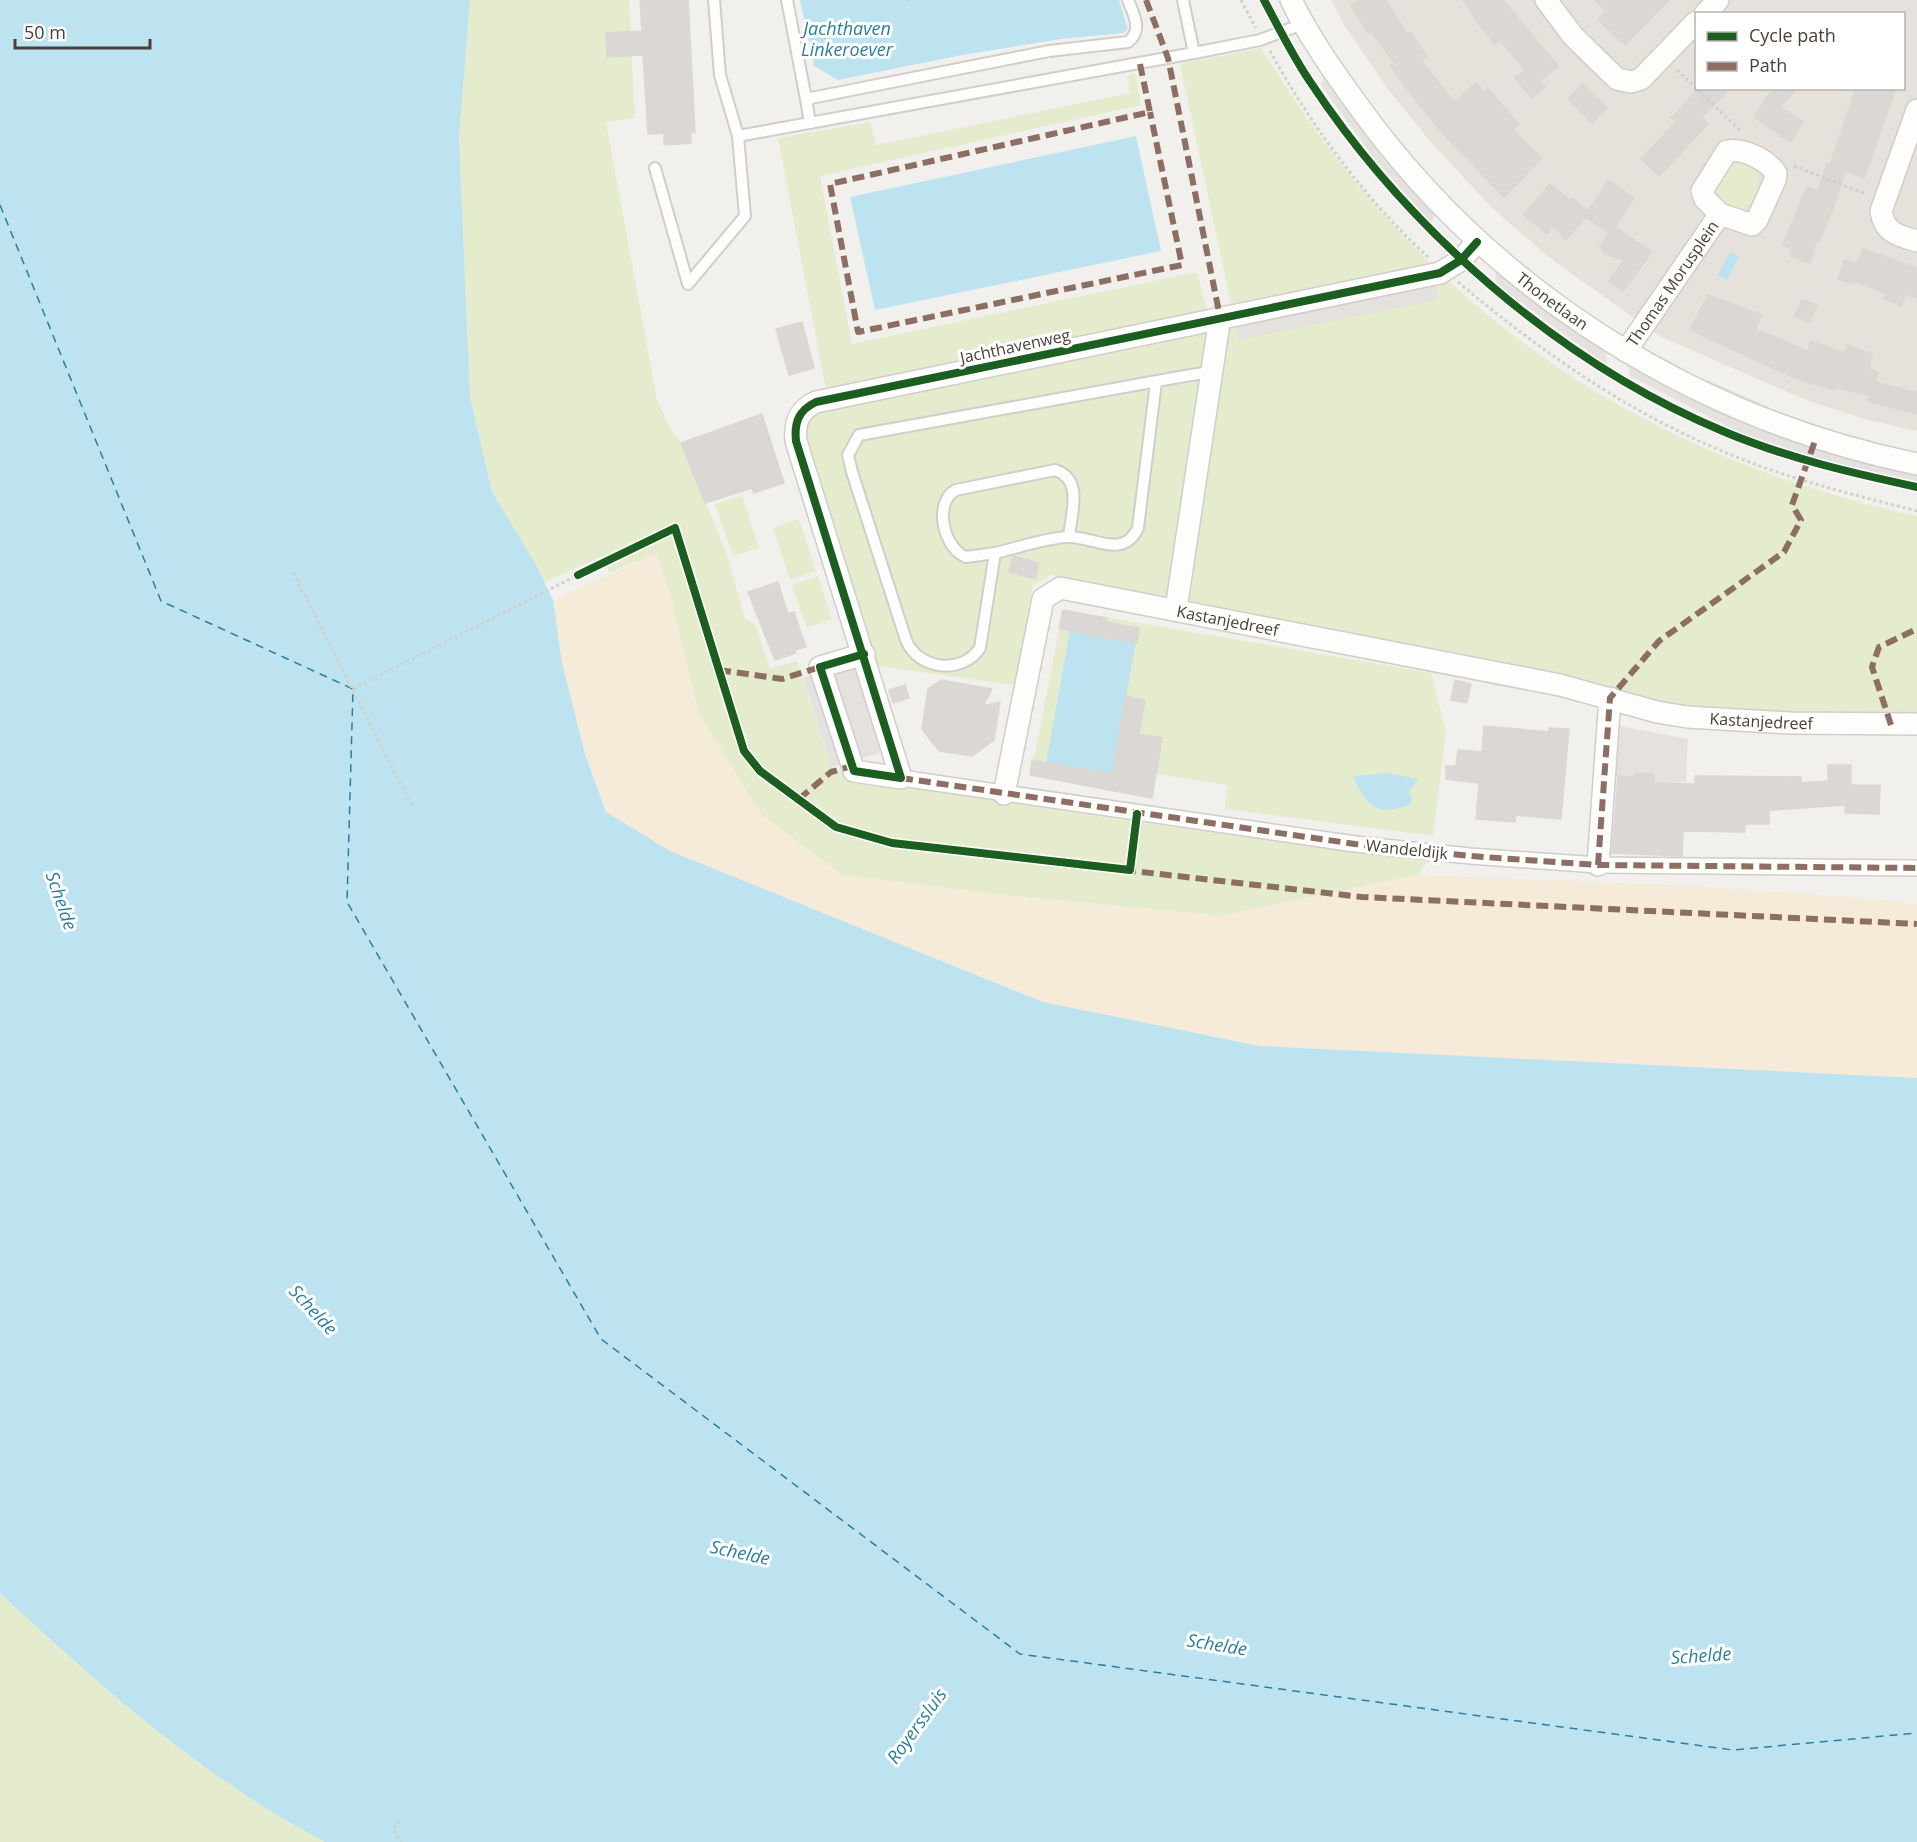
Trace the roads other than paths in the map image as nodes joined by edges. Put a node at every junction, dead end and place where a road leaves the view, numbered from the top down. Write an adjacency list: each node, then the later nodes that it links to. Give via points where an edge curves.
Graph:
1 (714, 0): 15 (lane, via 720,75)
2 (787, 0): 12 (lane)
3 (1128, 0): 12 (lane, via 1138,29 1128,42 1049,51)
4 (1183, 0): 11 (lane)
5 (1291, 0): 10 (street, Thonetlaan)
6 (1546, 0): 9 (street, via 1573,36 1617,79 1631,82 1641,79)
7 (1718, 0): 8 (street)
8 (1707, 12)
9 (1695, 23)
10 (1303, 24): 11 (lane, via 1260,40); 19 (street, Thonetlaan, via 1374,128)
11 (1194, 53): 14 (lane)
12 (806, 99): 14 (lane)
13 (1917, 110): 18 (street, via 1884,200 1883,222 1896,235)
14 (810, 123): 15 (lane)
15 (738, 136): 16 (lane, via 745,216 688,284)
16 (655, 168)
17 (1719, 214): 21 (street, Thomas Morusplein)
18 (1917, 241)
19 (1477, 242): 20 (street, Jachthavenweg, via 1461,260 1440,273); 21 (street, Thonetlaan, via 1553,304)
20 (1220, 317): 22 (street); 28 (street, Jachthavenweg, via 816,402 805,408 794,430 796,441)
21 (1626, 351): 24 (street, Thonetlaan, via 1672,378 1791,430 1866,454)
22 (1210, 372): 23 (lane); 27 (street)
23 (1156, 382): 25 (lane, via 1134,537 1109,546); 26 (lane, via 859,435 848,454 852,472 906,640 915,656 951,666 973,659 980,648)
24 (1917, 465)
25 (1069, 537): 26 (lane); 26 (lane, via 1074,495 1070,478 1055,470 948,494 942,507 953,549 966,557)
26 (995, 553)
27 (1176, 609): 29 (street, Kastanjedreef); 32 (street, Kastanjedreef, via 1060,588 1043,599)
28 (864, 654): 31 (street, Jachthavenweg); 31 (street, via 820,667 854,771)
29 (1610, 698): 30 (street, Kastanjedreef, via 1687,717); 33 (street)
30 (1917, 724)
31 (901, 778): 32 (street, Wandeldijk)
32 (1004, 794): 33 (street, Wandeldijk, via 1355,844)
33 (1598, 865): 34 (street, Wandeldijk)
34 (1917, 868)

